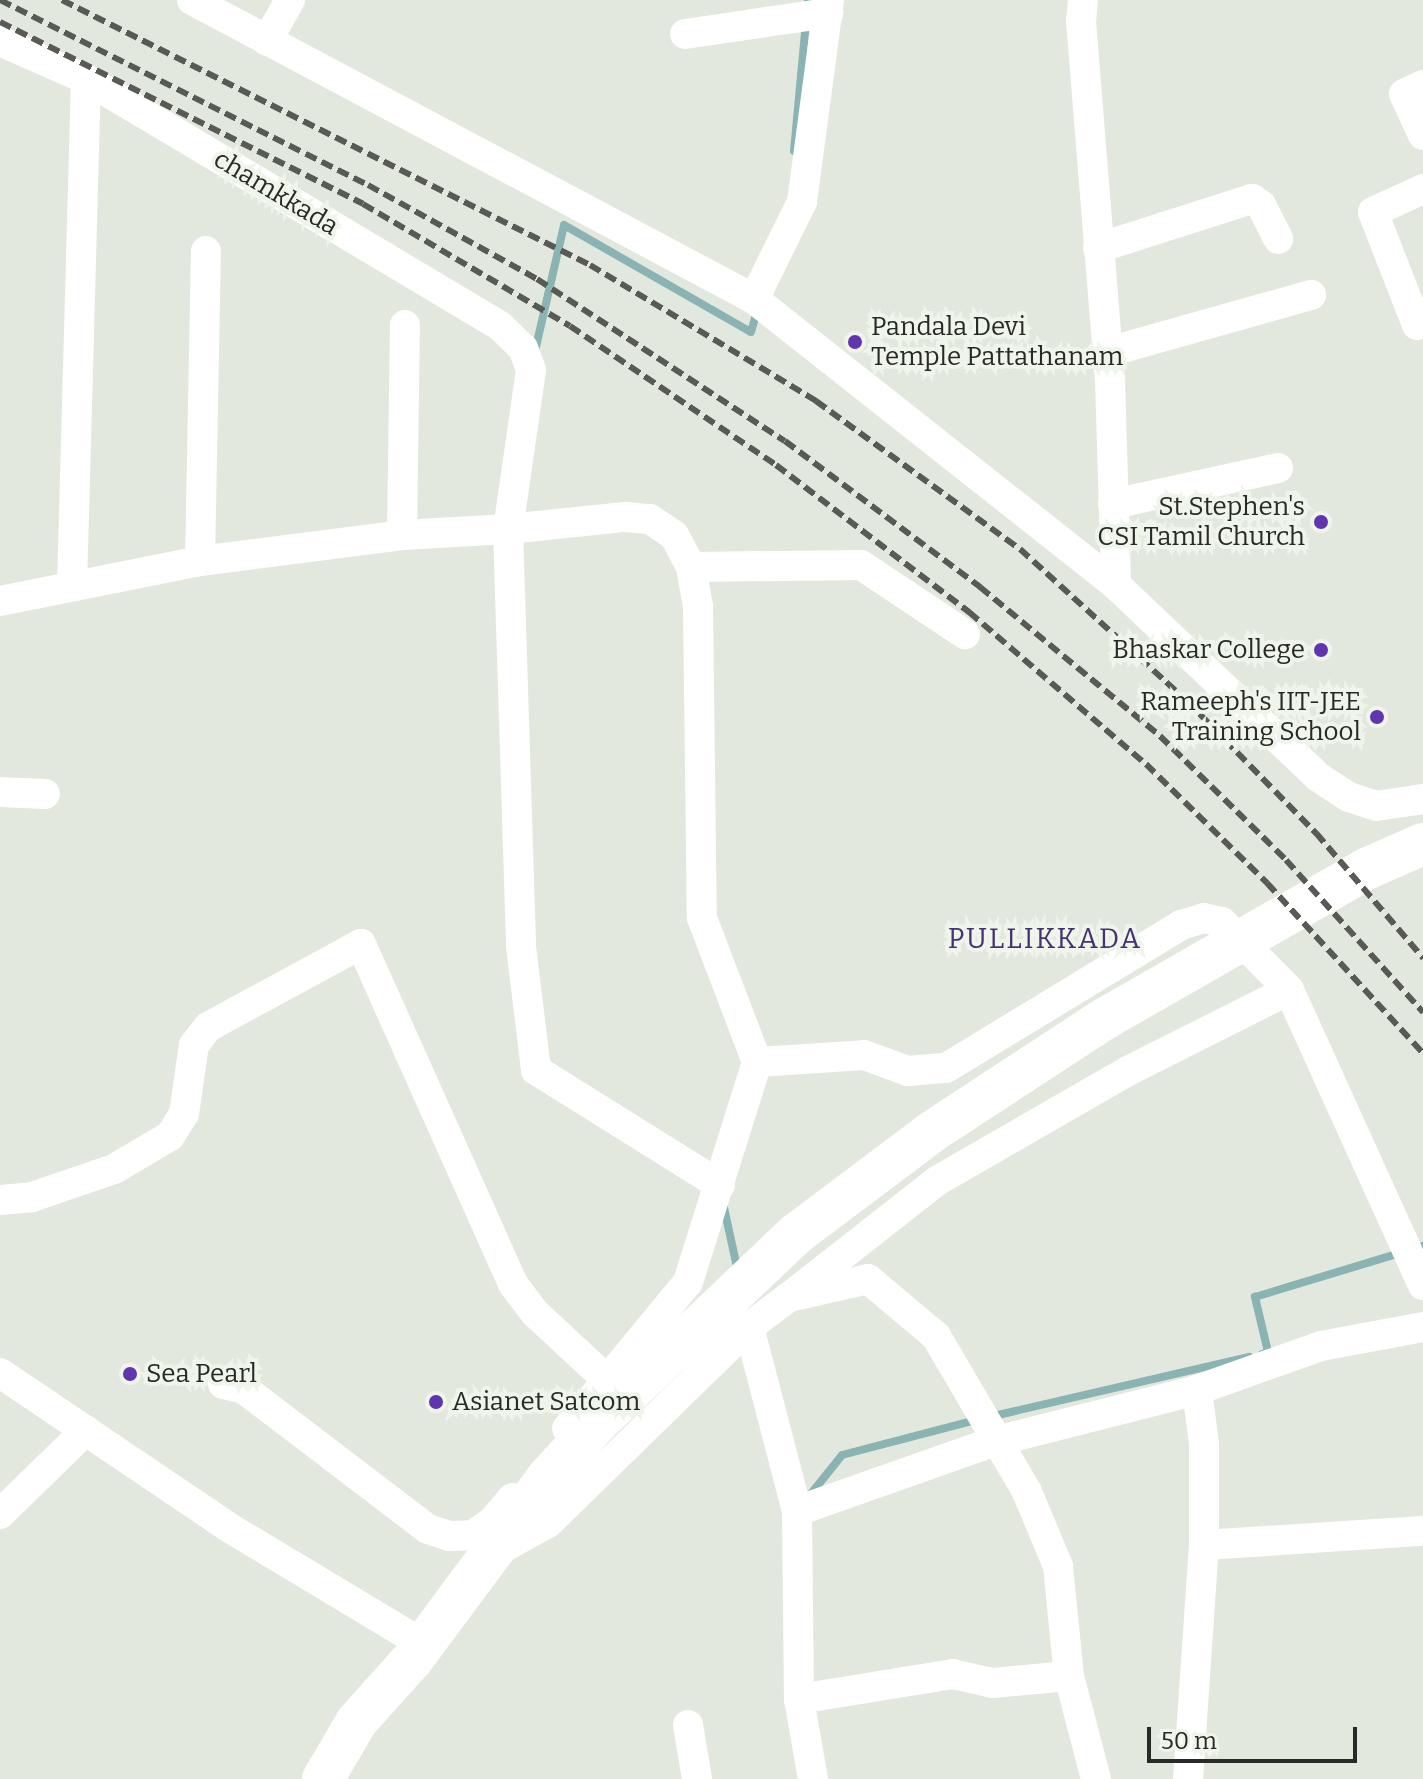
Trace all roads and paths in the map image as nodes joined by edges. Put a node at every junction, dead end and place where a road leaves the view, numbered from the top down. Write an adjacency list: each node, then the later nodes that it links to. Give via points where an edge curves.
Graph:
1 (192, 0): 7 (street)
2 (290, 0): 7 (street)
3 (1083, 0): 13 (street)
4 (829, 7): 5 (street); 16 (street, via 802,202)
5 (685, 34)
6 (0, 41): 8 (street, chamkkada)
7 (267, 41): 16 (street)
8 (86, 79): 22 (street, chamkkada, via 500,326 523,348 531,370); 27 (street)
9 (1423, 85): 10 (street, via 1404,94)
10 (1423, 135)
11 (1423, 189): 18 (street, via 1373,212)
12 (1278, 239): 13 (street, via 1261,205 1252,199)
13 (1098, 248): 19 (street)
14 (206, 251): 24 (street)
15 (1311, 295): 19 (street)
16 (754, 299): 26 (street)
17 (405, 325): 23 (street)
18 (1417, 325)
19 (1108, 352): 21 (street)
20 (1278, 468): 21 (street)
21 (1113, 504): 26 (street)
22 (508, 529): 23 (street); 25 (street, via 650,519 674,535); 36 (street, via 521,946 536,1070)
23 (402, 535): 24 (street)
24 (200, 561): 27 (street)
25 (691, 567): 29 (street, via 861,565); 35 (street, via 698,606 702,918)
26 (1116, 585): 32 (street, via 1318,777 1349,797 1376,806)
27 (72, 586): 28 (street)
28 (0, 601)
29 (965, 634)
30 (0, 792): 31 (street)
31 (45, 794)
32 (1423, 799)
33 (1423, 844): 52 (main road, via 1366,869 1106,1018 933,1131 796,1234 599,1421)
34 (1289, 990): 35 (street, via 1222,922 1204,918 1181,925 946,1068 908,1071 864,1055); 38 (street); 39 (street, via 1128,1071 937,1181)
35 (757, 1062): 36 (street)
36 (720, 1185): 43 (street, via 688,1282)
37 (0, 1200): 43 (street, via 32,1197 114,1169 170,1136 184,1114 194,1045 208,1027 361,944 513,1284 535,1313)
38 (1423, 1285)
39 (789, 1297): 40 (street); 47 (street, via 868,1279 936,1336)
40 (749, 1327): 48 (street); 52 (street, via 548,1523)
41 (1423, 1327): 45 (street, via 1321,1346)
42 (0, 1373): 46 (street)
43 (607, 1380): 52 (street, via 493,1521 473,1535)
44 (223, 1384): 52 (street, via 244,1389 428,1529 449,1536)
45 (1197, 1390): 47 (street); 51 (street, via 1204,1444)
46 (86, 1430): 49 (street); 53 (street)
47 (996, 1441): 48 (street); 54 (street, via 1027,1492 1058,1566)
48 (797, 1511): 55 (street)
49 (0, 1514)
50 (1423, 1531): 51 (street)
51 (1204, 1545): 62 (street)
52 (475, 1556): 53 (main road)
53 (417, 1652): 57 (main road, via 357,1721); 58 (main road)
54 (1069, 1676): 55 (street, via 992,1683 953,1674); 61 (street)
55 (799, 1699): 60 (street)
56 (688, 1725): 59 (street)
57 (323, 1779)
58 (351, 1779)
59 (697, 1779)
60 (813, 1779)
61 (1096, 1779)
62 (1188, 1779)

